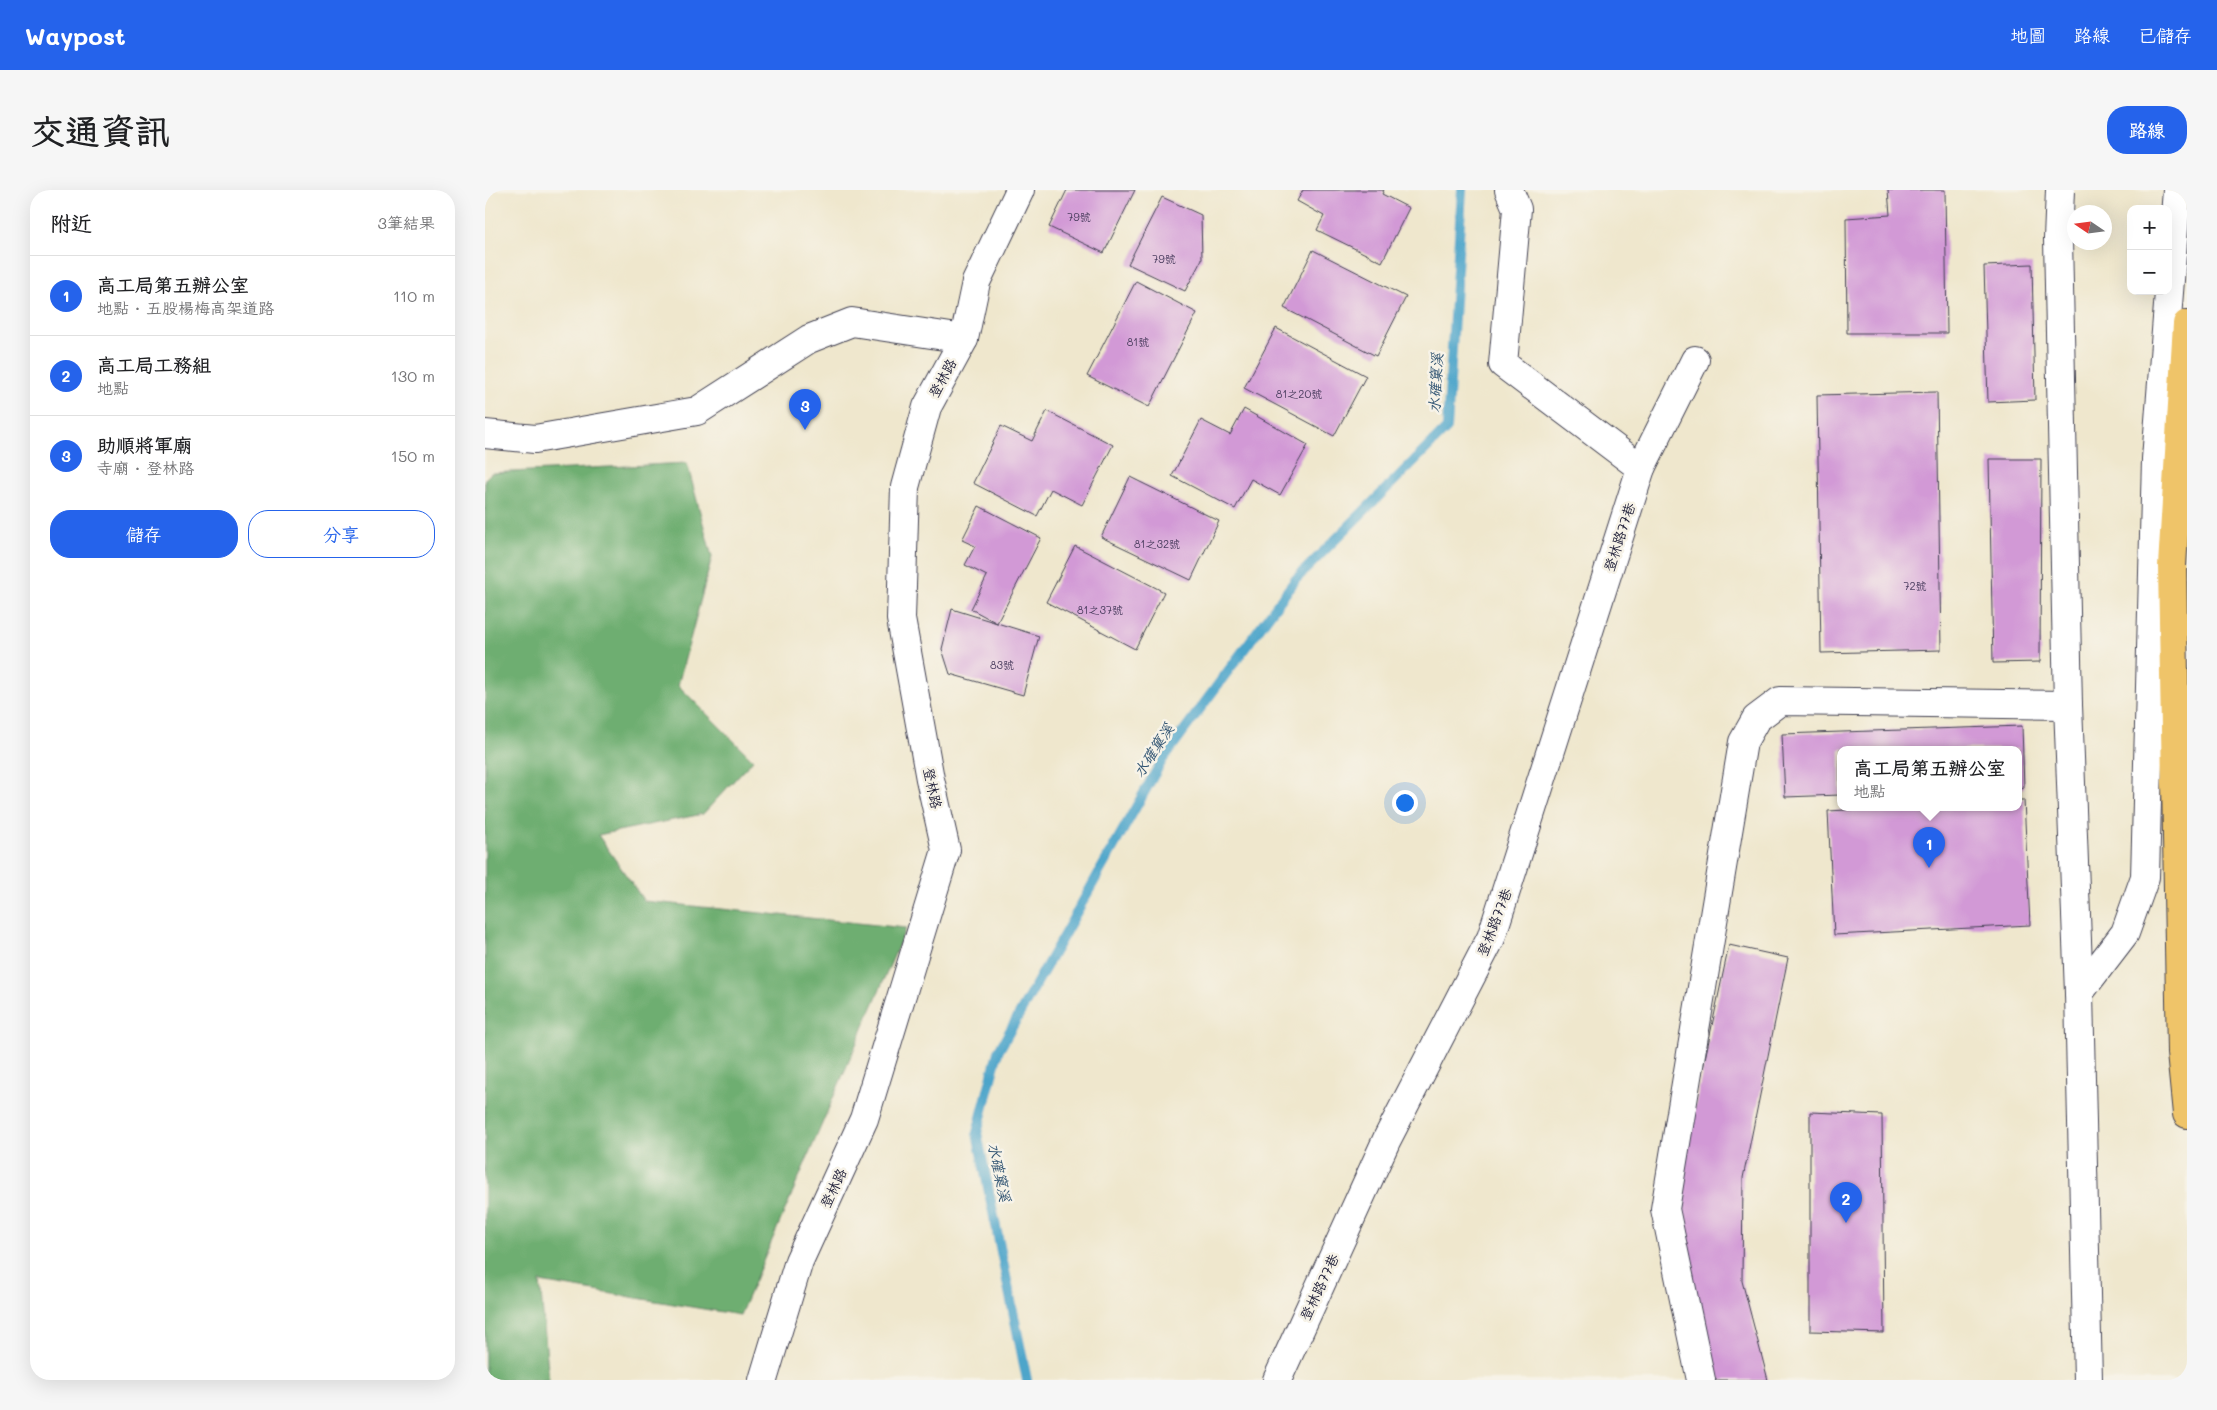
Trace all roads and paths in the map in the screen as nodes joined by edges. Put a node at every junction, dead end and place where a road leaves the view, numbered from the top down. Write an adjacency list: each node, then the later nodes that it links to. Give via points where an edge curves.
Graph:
1 (1020, 190): 6 (street, 登林路, via 976,282)
2 (1509, 190): 9 (street, via 1517,209 1503,364)
3 (2060, 190): 10 (street)
4 (2177, 190): 11 (street, via 2156,459 2145,877 2125,933)
5 (2187, 324): 12 (highway, via 2173,566 2181,1053)
6 (963, 339): 8 (street, via 852,322 809,339 697,411 535,439); 13 (street, 登林路, via 927,407 905,487 901,619 946,850 864,1119 799,1261)
7 (1695, 360): 9 (street, 登林路77巷)
8 (485, 434)
9 (1641, 468): 14 (street, 登林路77巷, via 1491,938 1387,1139)
10 (2069, 705): 11 (street); 15 (street, via 1780,701 1756,719 1743,742 1665,1209)
11 (2079, 993): 16 (street)
12 (2187, 1114)
13 (763, 1380)
14 (1277, 1380)
15 (1701, 1380)
16 (2088, 1380)

